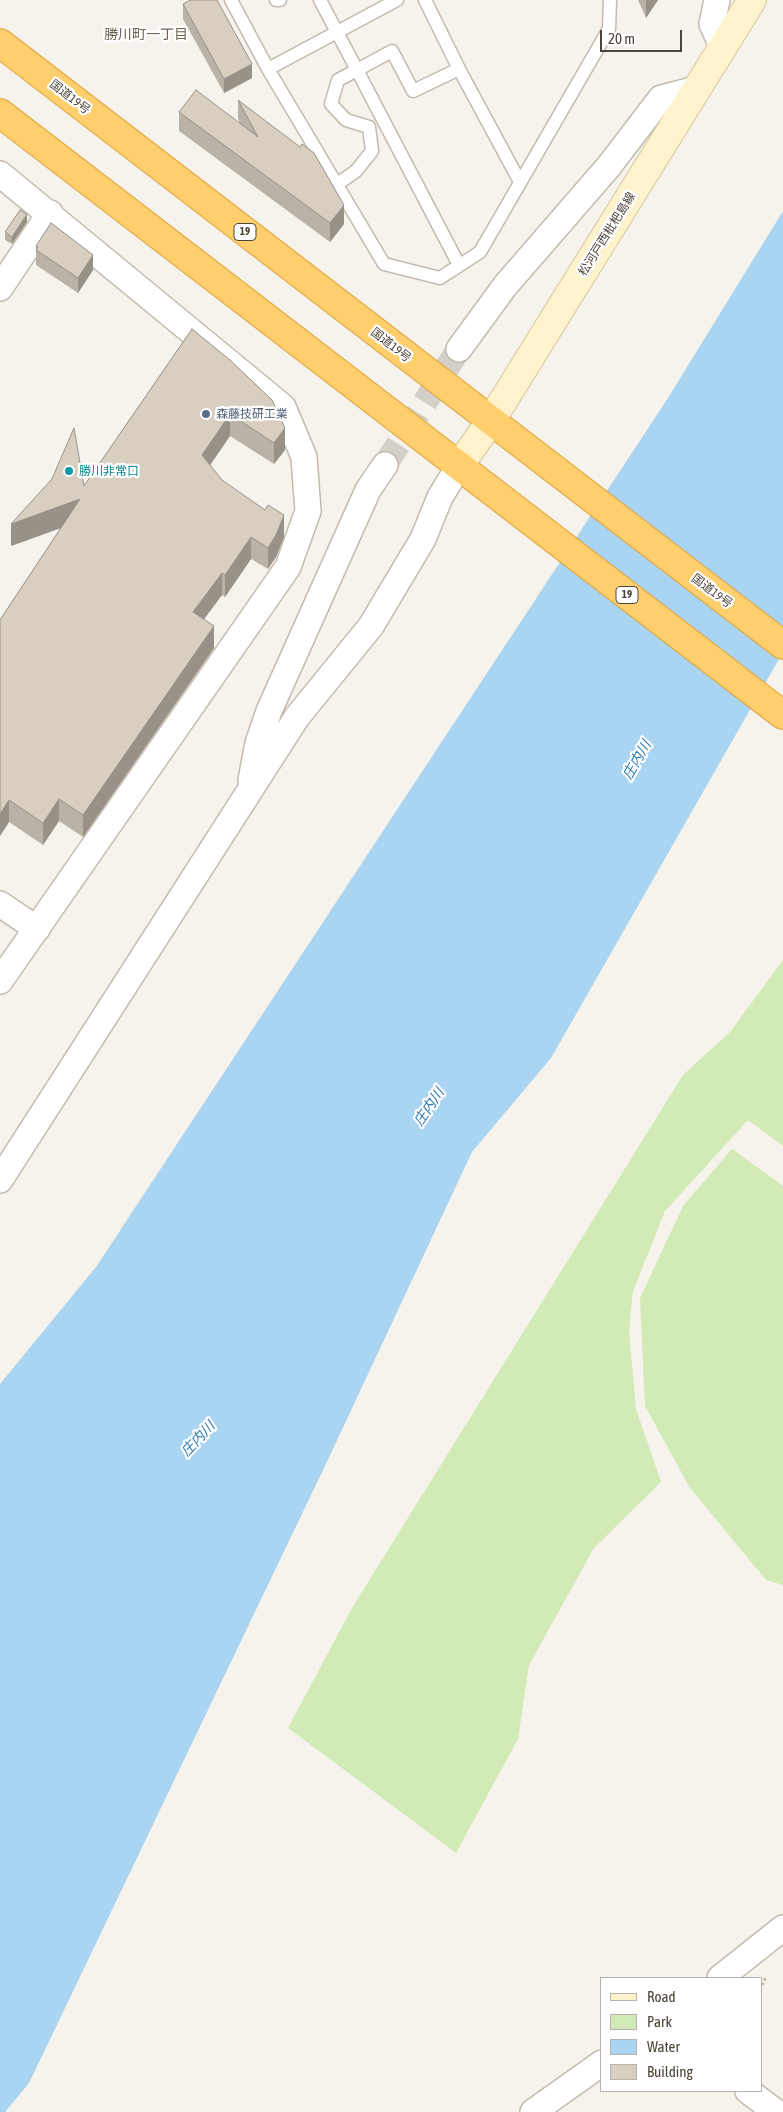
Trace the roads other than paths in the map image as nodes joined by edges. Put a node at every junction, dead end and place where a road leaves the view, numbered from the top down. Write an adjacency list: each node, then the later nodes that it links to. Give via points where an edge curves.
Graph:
1 (231, 0): 11 (lane)
2 (320, 0): 8 (lane)
3 (397, 0): 8 (lane)
4 (425, 0): 12 (lane)
5 (610, 0): 17 (lane, via 609,29)
6 (717, 0): 10 (street, via 712,24)
7 (752, 0): 10 (main road, 松河戸西枇杷島線)
8 (337, 34): 11 (lane); 13 (lane)
9 (0, 43): 23 (highway, 国道19号 / 19)
10 (722, 48): 14 (main road, 松河戸西枇杷島線)
11 (268, 69): 18 (lane)
12 (459, 69): 13 (lane, via 413,91 392,51); 17 (lane)
13 (357, 70): 18 (lane, via 338,80 331,104 346,120 369,127 372,151 356,171); 20 (lane)
14 (696, 88): 22 (street, via 661,98 609,166 505,286); 23 (main road, 松河戸西枇杷島線)
15 (0, 113): 25 (highway, 19)
16 (0, 174): 19 (street)
17 (520, 182): 20 (lane, via 480,252)
18 (336, 185): 20 (lane, via 384,264 440,278)
19 (50, 213): 21 (street); 30 (street, via 283,407 304,457 308,511 288,567)
20 (459, 265)
21 (0, 288)
22 (460, 349)
23 (497, 427): 25 (main road, 松河戸西枇杷島線); 26 (highway, 国道19号 / 19)
24 (385, 465): 28 (street, via 368,490 269,711 258,743)
25 (465, 470): 27 (highway, 19); 28 (street, via 440,498 423,539 371,626 297,717)
26 (783, 645)
27 (783, 716)
28 (249, 792): 32 (street)
29 (0, 904): 30 (street)
30 (37, 929): 31 (street)
31 (0, 981)
32 (0, 1180)
33 (783, 1928): 34 (street)
34 (721, 1977)
35 (600, 2064): 37 (street)
36 (749, 2092): 38 (street)
37 (533, 2112)
38 (776, 2112)

